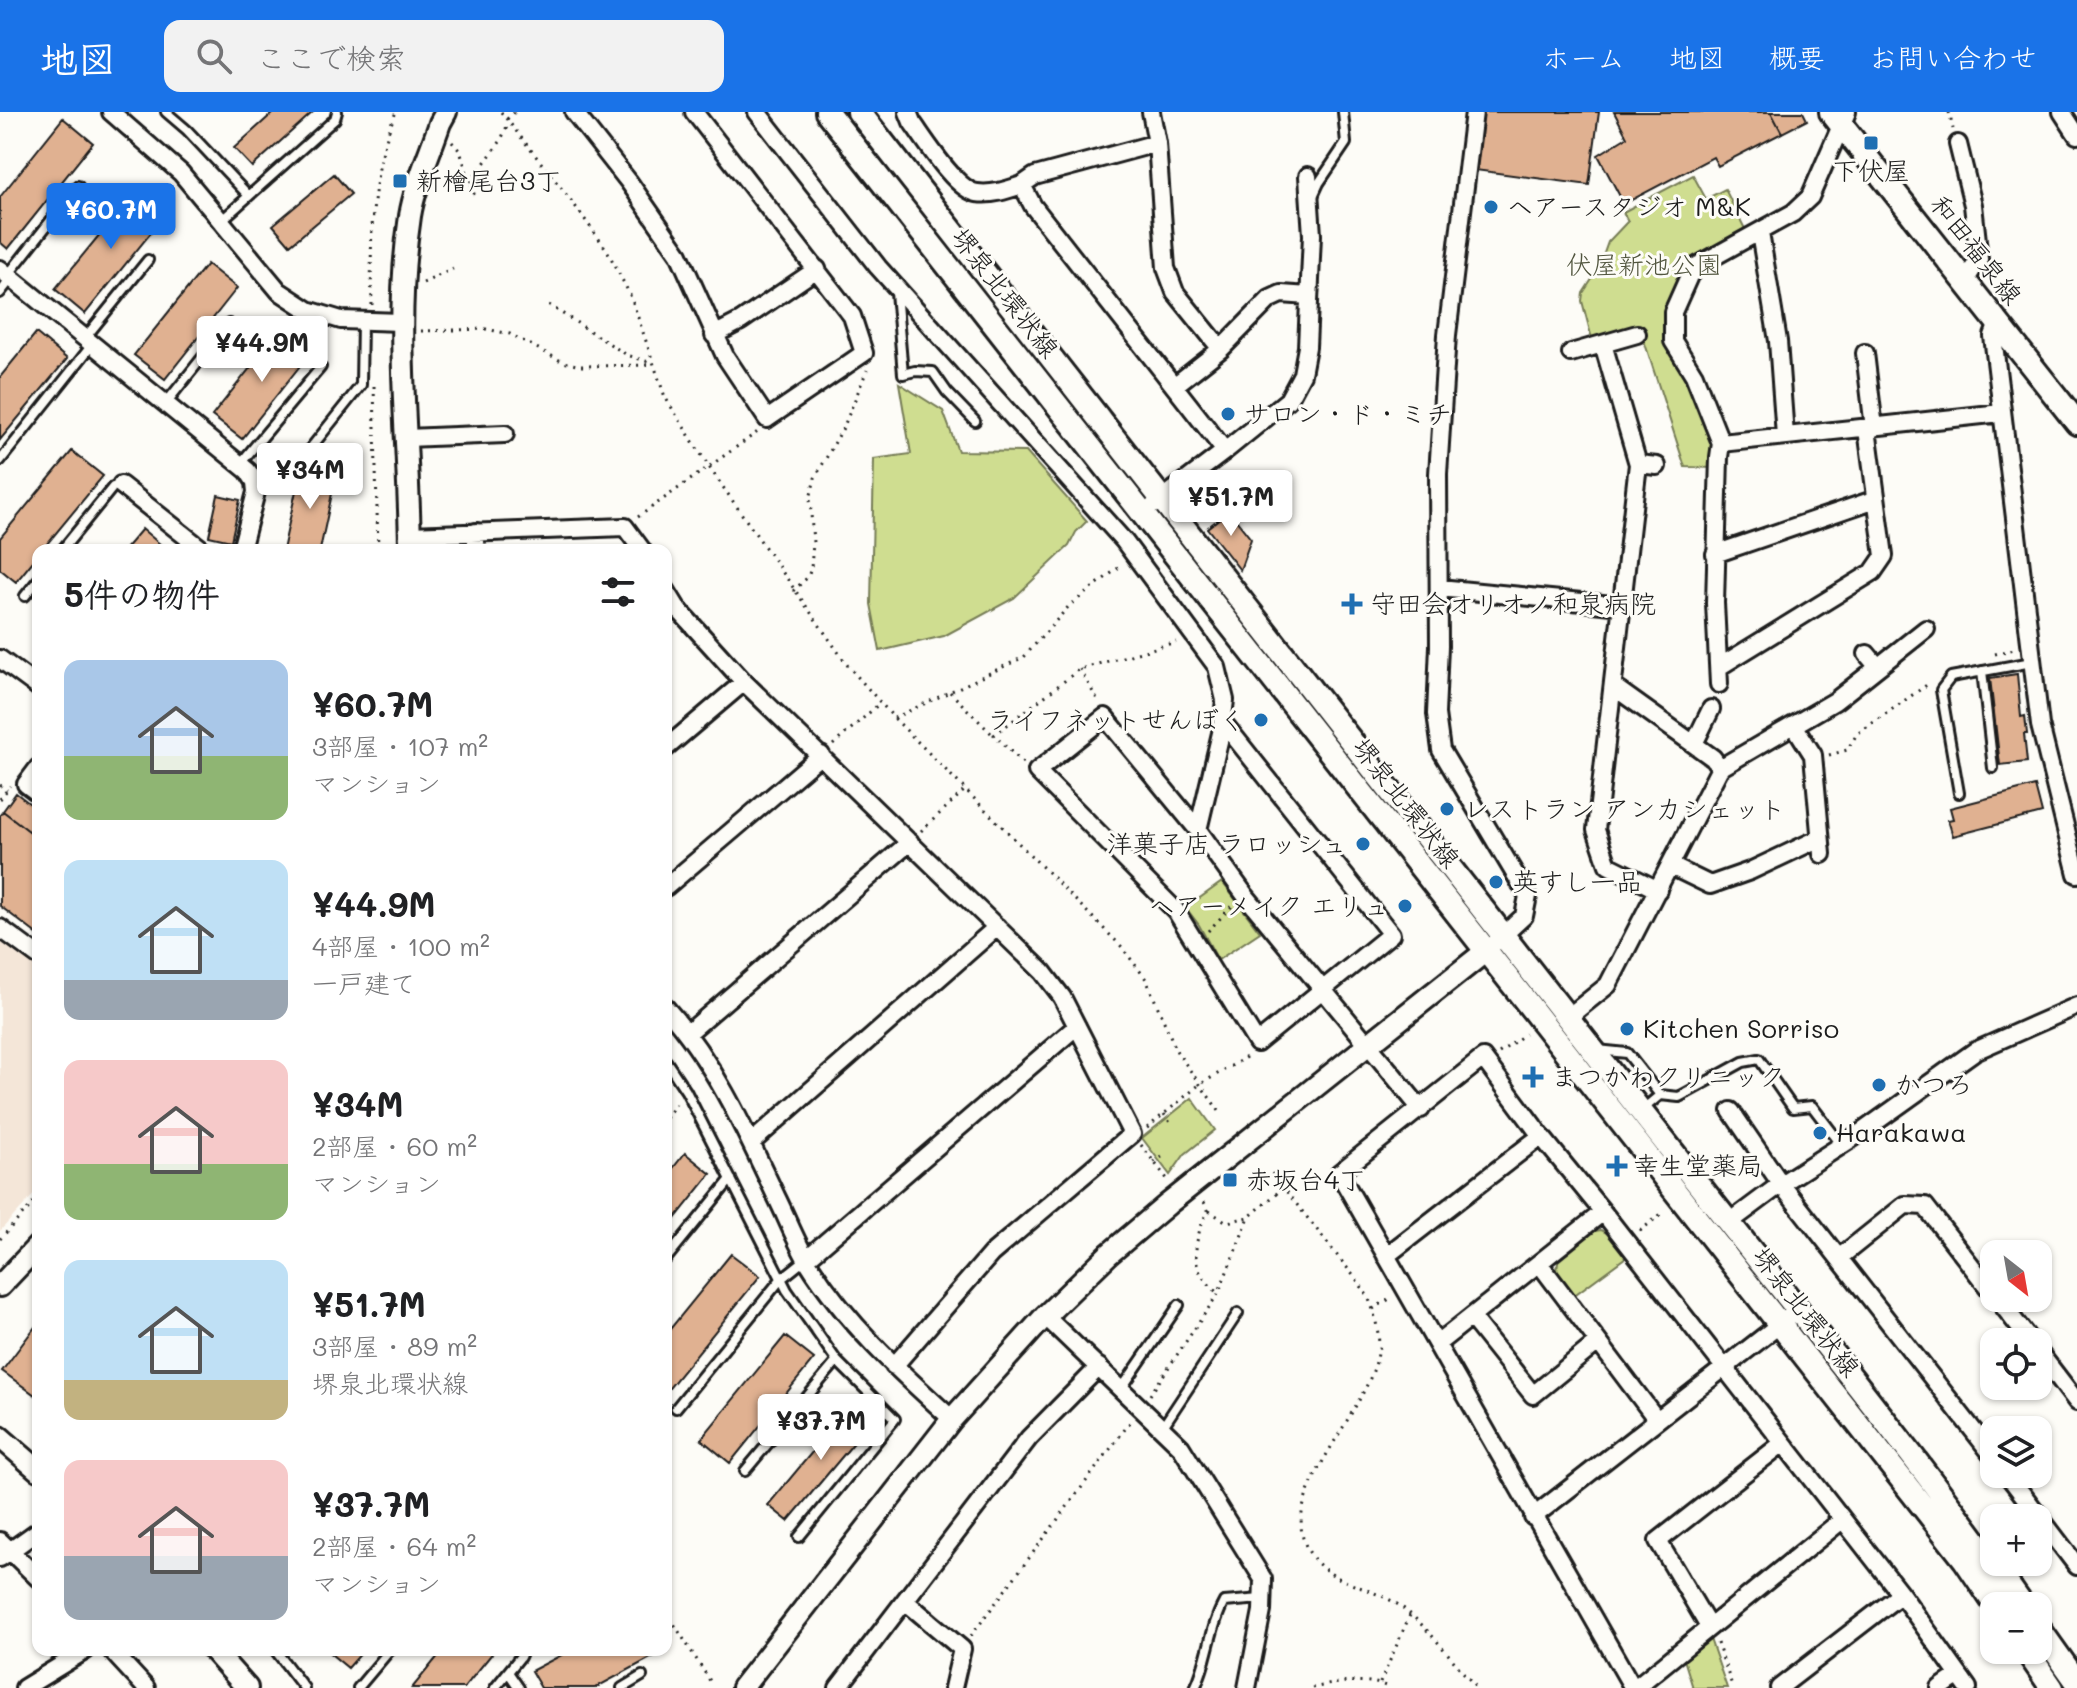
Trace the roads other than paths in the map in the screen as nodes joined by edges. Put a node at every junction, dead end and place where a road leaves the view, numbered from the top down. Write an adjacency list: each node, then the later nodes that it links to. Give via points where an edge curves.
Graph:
1 (111, 112): 24 (street, via 181,173)
2 (166, 112): 22 (lane)
3 (337, 112): 22 (lane)
4 (446, 112): 36 (street, via 411,212 402,281)
5 (574, 112): 38 (street, via 679,254)
6 (694, 112): 27 (street)
7 (757, 112): 30 (street)
8 (827, 112): 63 (main road, 堺泉北環状線)
9 (859, 112): 63 (main road, 堺泉北環状線)
10 (908, 112): 20 (street, via 959,183 974,193 999,193)
11 (1151, 112): 17 (street)
12 (1343, 112): 23 (lane, via 1346,143)
13 (1474, 112): 73 (street, via 1447,335 1438,474)
14 (2062, 112): 16 (street)
15 (1839, 116): 25 (street, via 1810,197); 29 (main road, 和田福泉線)
16 (2077, 135)
17 (1157, 143): 20 (street, via 1035,176); 41 (street, via 1170,282)
18 (1958, 144): 29 (street, via 1979,259)
19 (1308, 176): 23 (street)
20 (1022, 185): 45 (street)
21 (78, 186): 28 (lane)
22 (249, 196): 24 (lane)
23 (1311, 201): 32 (street)
24 (222, 220): 33 (street, via 279,291 308,310 341,320)
25 (1760, 233): 52 (street, via 1778,341); 54 (street, via 1697,266 1673,312 1673,341 1694,375)
26 (148, 260): 39 (lane)
27 (817, 269): 38 (street); 38 (street, via 852,316 864,353 767,419)
28 (6, 275): 31 (lane); 39 (street)
29 (1965, 281): 34 (main road, 和田福泉線)
30 (896, 287): 48 (lane, via 903,374 933,372); 85 (street, via 1134,555 1194,634 1217,667 1225,700)
31 (0, 293)
32 (1309, 296): 41 (street, via 1281,294 1270,299); 56 (street, via 1302,374 1288,400)
33 (367, 314): 36 (street); 55 (lane, via 361,385)
34 (1998, 323): 47 (street, via 1993,336); 49 (main road, 和田福泉線)
35 (229, 324): 46 (lane)
36 (409, 326): 53 (street)
37 (1637, 334): 40 (street)
38 (714, 335)
39 (88, 342): 46 (street); 57 (lane)
40 (1603, 344): 42 (street); 58 (street)
41 (1221, 349): 45 (street)
42 (1571, 353)
43 (1865, 353): 50 (street)
44 (321, 367): 59 (lane)
45 (1174, 386): 56 (street)
46 (165, 404): 59 (street)
47 (2001, 413): 50 (street); 78 (street)
48 (975, 421)
49 (2077, 423)
50 (1871, 428): 52 (street); 62 (street)
51 (505, 434): 53 (street)
52 (1785, 436): 54 (street)
53 (406, 438): 65 (street)
54 (1721, 443): 71 (street)
55 (310, 449)
56 (1225, 451): 63 (street)
57 (0, 461)
58 (1638, 464): 60 (street); 75 (street)
59 (240, 465): 68 (street, via 255,482 256,492)
60 (1657, 466)
61 (121, 485): 66 (lane, via 113,487); 67 (street)
62 (1876, 499): 71 (street); 71 (street, via 1884,556 1873,572 1719,676)
63 (1152, 506): 101 (main road, 堺泉北環状線)
64 (476, 532): 65 (street); 69 (street); 70 (street, via 625,527)
65 (410, 543)
66 (67, 544)
67 (192, 544)
68 (243, 544)
69 (476, 544)
70 (638, 544)
71 (1715, 554)
72 (32, 587): 74 (lane)
73 (1439, 588): 75 (street); 101 (street, via 1436,714 1441,750 1528,896 1524,916)
74 (25, 596)
75 (1623, 606): 83 (street)
76 (672, 613): 81 (street)
77 (1926, 629): 86 (street, via 1872,661 1835,701)
78 (2031, 654): 80 (lane); 96 (street, via 2040,725)
79 (0, 659): 82 (street)
80 (1982, 671): 91 (lane); 92 (lane, via 1951,677 1941,690)
81 (744, 682): 87 (street); 89 (street)
82 (32, 683)
83 (1614, 687): 88 (street); 98 (street, via 1596,830 1608,865)
84 (1711, 709): 88 (street)
85 (1222, 721): 93 (street); 103 (street, via 1391,934)
86 (1794, 725): 90 (street); 95 (street, via 1813,759 1821,846 1710,885)
87 (672, 743)
88 (1694, 744): 90 (street)
89 (821, 755): 94 (street); 97 (street)
90 (1720, 768): 95 (street)
91 (1993, 768)
92 (1959, 793)
93 (1198, 830): 103 (street); 103 (street, via 1105,717 1037,771 1176,911 1257,1043)
94 (910, 842): 99 (street); 108 (street)
95 (1671, 866): 98 (street)
96 (2077, 874)
97 (672, 882)
98 (1658, 890): 106 (street, via 1608,985)
99 (997, 927): 107 (street, via 1043,972); 117 (street)
100 (0, 928): 102 (street)
101 (1495, 944): 106 (main road, 堺泉北環状線); 109 (street); 138 (main road, 堺泉北環状線)
102 (32, 952)
103 (1322, 990): 109 (street)
104 (2077, 1006): 118 (street, via 1975,1051)
105 (672, 1015): 108 (street)
106 (1567, 1018): 110 (main road, 堺泉北環状線)
107 (1077, 1026): 127 (street); 143 (street, via 1132,1134 991,1254)
108 (688, 1033): 117 (street)
109 (1369, 1044): 113 (street); 136 (street, via 1156,1214)
110 (1593, 1050): 112 (lane, via 1627,1053); 114 (main road, 堺泉北環状線)
111 (672, 1072): 119 (lane)
112 (1660, 1095): 114 (lane); 118 (lane, via 1679,1097 1743,1062 1759,1059 1793,1108 1812,1106)
113 (1421, 1109): 116 (street, via 1483,1058); 125 (street, via 1339,1173)
114 (1640, 1111): 122 (main road, 堺泉北環状線)
115 (1731, 1111): 120 (street)
116 (1541, 1136): 121 (street); 125 (street)
117 (751, 1143): 127 (street)
118 (1841, 1144): 120 (street)
119 (731, 1179): 124 (lane); 130 (lane)
120 (1781, 1184): 122 (street); 126 (street)
121 (1603, 1212): 128 (street); 145 (street)
122 (1730, 1222): 133 (main road, 堺泉北環状線)
123 (32, 1252): 131 (street)
124 (672, 1252)
125 (1386, 1256): 141 (street)
126 (1840, 1257): 129 (street, via 1905,1205 1925,1206); 154 (street)
127 (806, 1259): 130 (lane); 143 (street, via 836,1304)
128 (1539, 1263): 137 (street); 140 (street)
129 (1980, 1277)
130 (781, 1279): 142 (lane); 149 (lane)
131 (0, 1286)
132 (1179, 1305): 147 (lane)
133 (1798, 1310): 138 (street); 167 (main road, 堺泉北環状線)
134 (2008, 1312): 139 (street)
135 (1238, 1313): 152 (lane)
136 (1045, 1316): 144 (street); 150 (street)
137 (1471, 1317): 140 (street, via 1533,1395); 141 (street)
138 (1780, 1325): 145 (street); 166 (main road, 堺泉北環状線)
139 (2020, 1328)
140 (1598, 1342): 151 (street)
141 (1437, 1344): 159 (street)
142 (837, 1361): 157 (lane); 162 (lane, via 895,1419)
143 (894, 1366): 150 (street)
144 (1099, 1367): 147 (street); 170 (street, via 1029,1438)
145 (1723, 1367): 151 (street); 155 (street)
146 (2052, 1369): 148 (street)
147 (1122, 1388): 152 (street)
148 (2077, 1402)
149 (676, 1408)
150 (952, 1419): 192 (street)
151 (1657, 1420): 159 (street)
152 (1162, 1428): 169 (street, via 1181,1447 1263,1579)
153 (0, 1437): 156 (street)
154 (1980, 1439)
155 (1783, 1443): 160 (street); 171 (street, via 1658,1541)
156 (32, 1465)
157 (745, 1471)
158 (2018, 1488): 164 (street)
159 (1533, 1517): 197 (street)
160 (1842, 1520): 168 (street); 171 (street)
161 (32, 1534): 163 (street)
162 (799, 1537)
163 (3, 1550): 165 (street)
164 (2077, 1566)
165 (32, 1573)
166 (1987, 1592)
167 (2013, 1592)
168 (1901, 1594): 182 (street); 198 (street)
169 (1262, 1599): 195 (lane, via 1224,1602); 196 (street)
170 (905, 1601): 193 (street); 194 (street, via 962,1649)
171 (1709, 1627): 197 (street)
172 (2052, 1647): 183 (main road)
173 (76, 1656): 184 (street)
174 (117, 1656): 185 (street)
175 (218, 1656): 186 (street)
176 (280, 1656): 187 (lane)
177 (385, 1656): 188 (lane)
178 (520, 1656): 180 (lane)
179 (2036, 1664): 200 (main road)
180 (508, 1672): 189 (lane); 190 (lane)
181 (642, 1676): 191 (lane)
182 (1963, 1681): 199 (street)
183 (2077, 1682)
184 (24, 1688)
185 (146, 1688)
186 (247, 1688)
187 (304, 1688)
188 (358, 1688)
189 (495, 1688)
190 (519, 1688)
191 (622, 1688)
192 (742, 1688)
193 (838, 1688)
194 (953, 1688)
195 (1195, 1688)
196 (1247, 1688)
197 (1634, 1688)
198 (1779, 1688)
199 (1940, 1688)
200 (2052, 1688)

